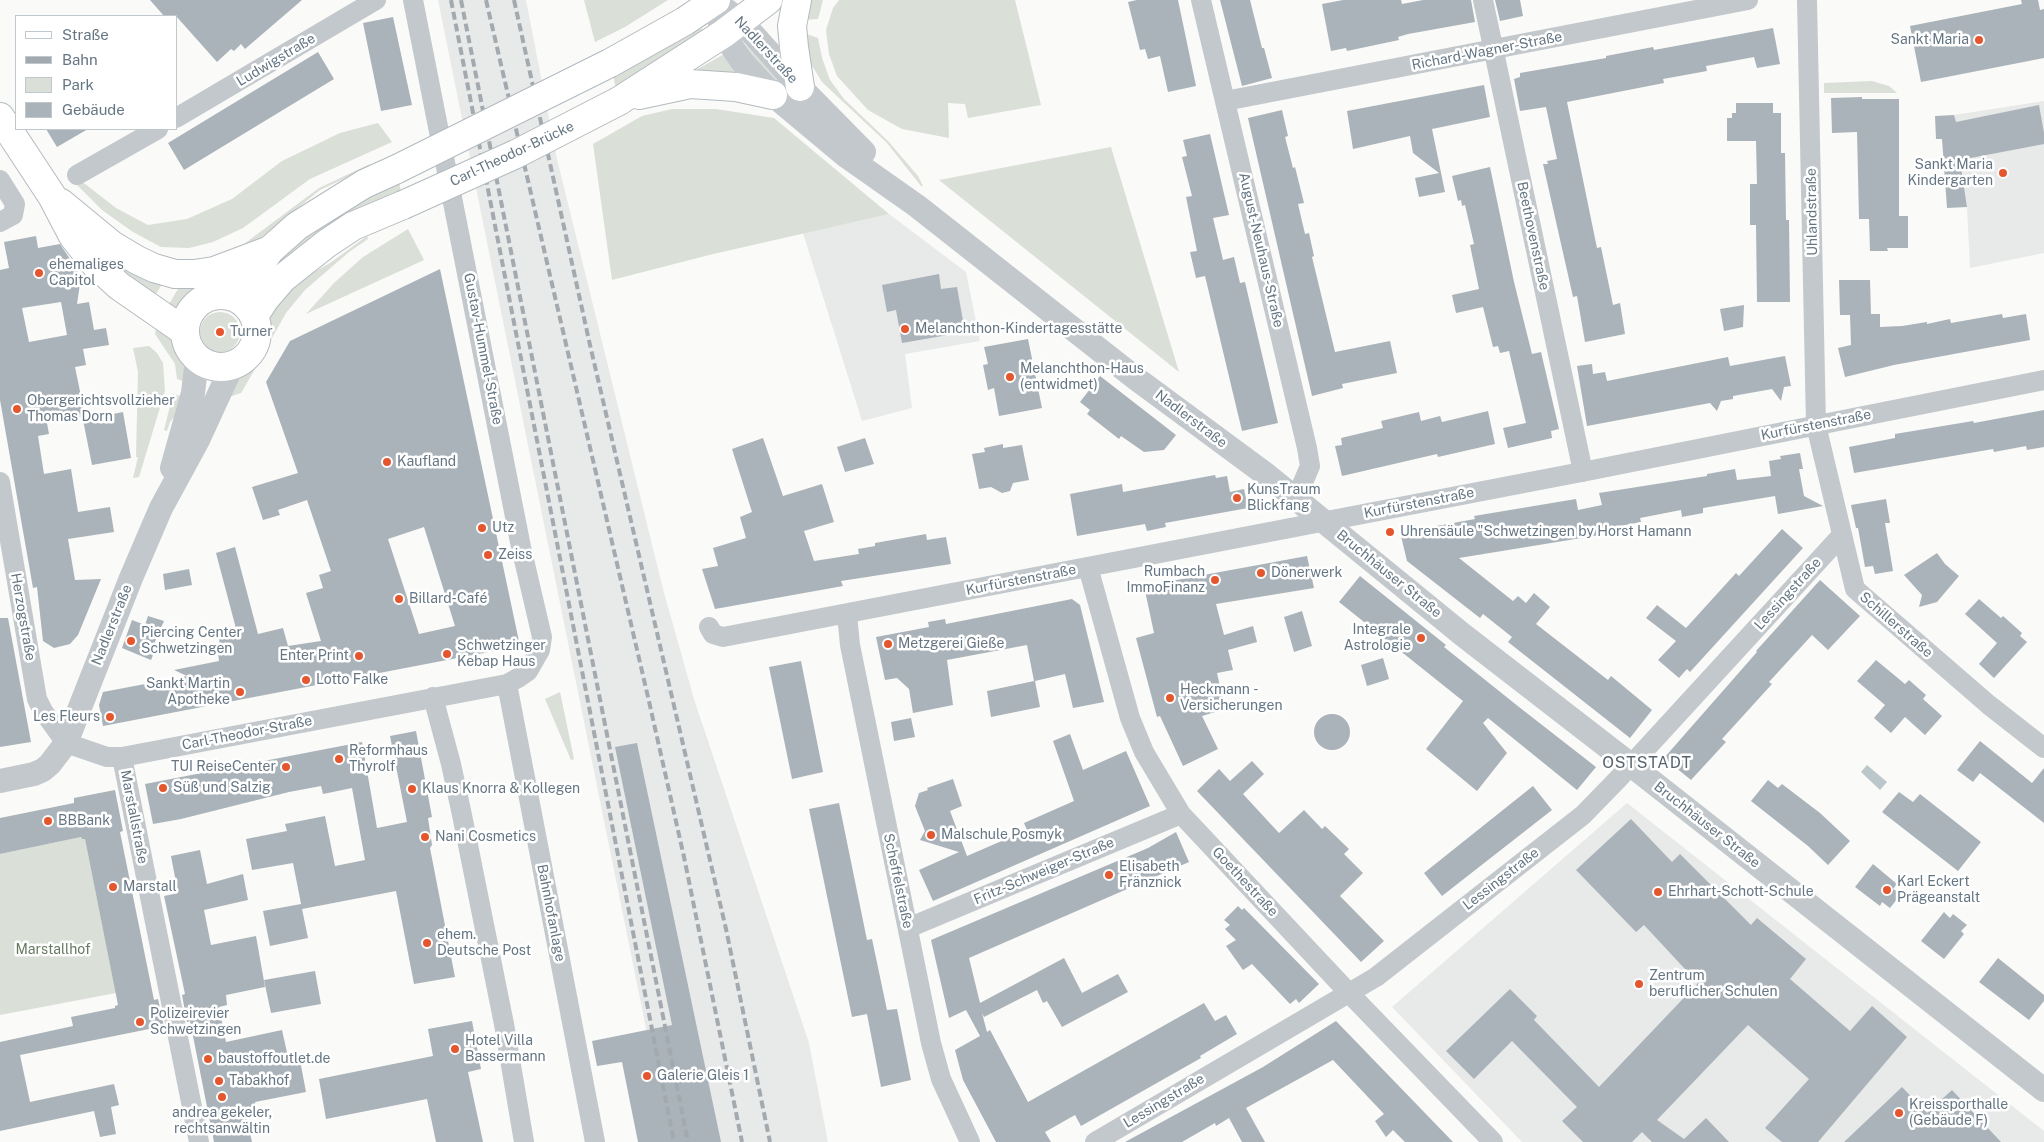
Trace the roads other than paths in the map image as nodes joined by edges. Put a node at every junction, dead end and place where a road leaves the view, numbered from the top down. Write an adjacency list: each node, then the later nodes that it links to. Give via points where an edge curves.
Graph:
1 (376, 0): 17 (street, Ludwigstraße)
2 (413, 0): 41 (street, Gustav-Hummel-Straße, via 521,547 542,637 540,650 528,671)
3 (715, 0): 10 (street, Nadlerstraße); 24 (main road, bridge, via 685,21 610,63 364,184 297,226)
4 (768, 0): 10 (main road)
5 (797, 0): 12 (main road, via 792,26)
6 (1201, 0): 15 (street, August-Neuhaus-Straße)
7 (1483, 0): 11 (street, Beethovenstraße)
8 (1748, 0): 11 (street, Richard-Wagner-Straße)
9 (1807, 0): 31 (street, Uhlandstraße)
10 (732, 28): 12 (street, Nadlerstraße); 13 (street, Nadlerstraße, via 743,63); 14 (main road)
11 (1494, 50): 15 (street, Richard-Wagner-Straße); 32 (street, Beethovenstraße)
12 (800, 87): 22 (street, Nadlerstraße)
13 (773, 95): 14 (main road, via 736,87 690,84); 22 (street, Nadlerstraße, via 846,156)
14 (619, 100): 26 (main road, Carl-Theodor-Brücke, bridge, via 516,154 352,226 283,278)
15 (1225, 101): 34 (street, August-Neuhaus-Straße, via 1307,448 1310,466)
16 (0, 117): 21 (main road)
17 (178, 117)
18 (156, 130): 19 (street)
19 (77, 175)
20 (0, 180): 23 (street, via 16,204 13,215)
21 (52, 196): 24 (main road, via 121,250 154,268 174,274 214,271); 27 (main road, via 73,236 95,264 119,286)
22 (917, 206): 34 (street, Nadlerstraße, via 1134,377)
23 (0, 222)
24 (270, 250): 25 (main road, via 252,275)
25 (230, 296): 26 (main road, via 244,303); 27 (main road, via 219,294 198,302 186,320)
26 (254, 316): 29 (main road, via 257,327 253,348 247,357)
27 (184, 331): 28 (main road, via 185,341)
28 (197, 359): 29 (main road, via 219,368); 35 (street, Nadlerstraße, via 193,393)
29 (232, 366): 35 (street, Nadlerstraße, via 198,440)
30 (2044, 380): 31 (street, Kurfürstenstraße)
31 (1816, 425): 32 (street, Kurfürstenstraße); 37 (street, Schillerstraße)
32 (1583, 472): 36 (street, Kurfürstenstraße)
33 (0, 482): 43 (street, Herzogstraße, via 37,699)
34 (1296, 499): 36 (street, Nadlerstraße)
35 (161, 508): 43 (street, Nadlerstraße)
36 (1324, 521): 38 (street, Kurfürstenstraße); 46 (street, Bruchhäuser Straße, via 1463,635)
37 (1842, 535): 44 (street, Schillerstraße, via 1855,589 1989,705); 46 (street, Lessingstraße)
38 (1088, 567): 39 (street, Kurfürstenstraße); 48 (street, Goethestraße, via 1130,718 1144,752)
39 (846, 614): 40 (street, Kurfürstenstraße, via 722,637 713,634); 49 (street, Scheffelstraße)
40 (708, 627)
41 (507, 684): 42 (street, Carl-Theodor-Straße); 54 (street, Bahnhofanlage)
42 (433, 697): 45 (street, Carl-Theodor-Straße); 53 (street, via 464,825)
43 (66, 744): 45 (street, Carl-Theodor-Straße, via 107,757); 47 (street, via 43,770)
44 (2044, 748)
45 (122, 757): 52 (street, Marstallstraße)
46 (1632, 765): 50 (street, Lessingstraße, via 1583,815 1376,977); 51 (street, Bruchhäuser Straße)
47 (0, 781)
48 (1180, 814): 49 (street, Fritz-Schweiger-Straße); 50 (street, Goethestraße)
49 (908, 928): 55 (street, Scheffelstraße, via 941,1079)
50 (1348, 992): 56 (street, Lessingstraße); 57 (street, Goethestraße)
51 (2044, 1090)
52 (199, 1142)
53 (524, 1142)
54 (595, 1142)
55 (970, 1142)
56 (1094, 1142)
57 (1493, 1142)

